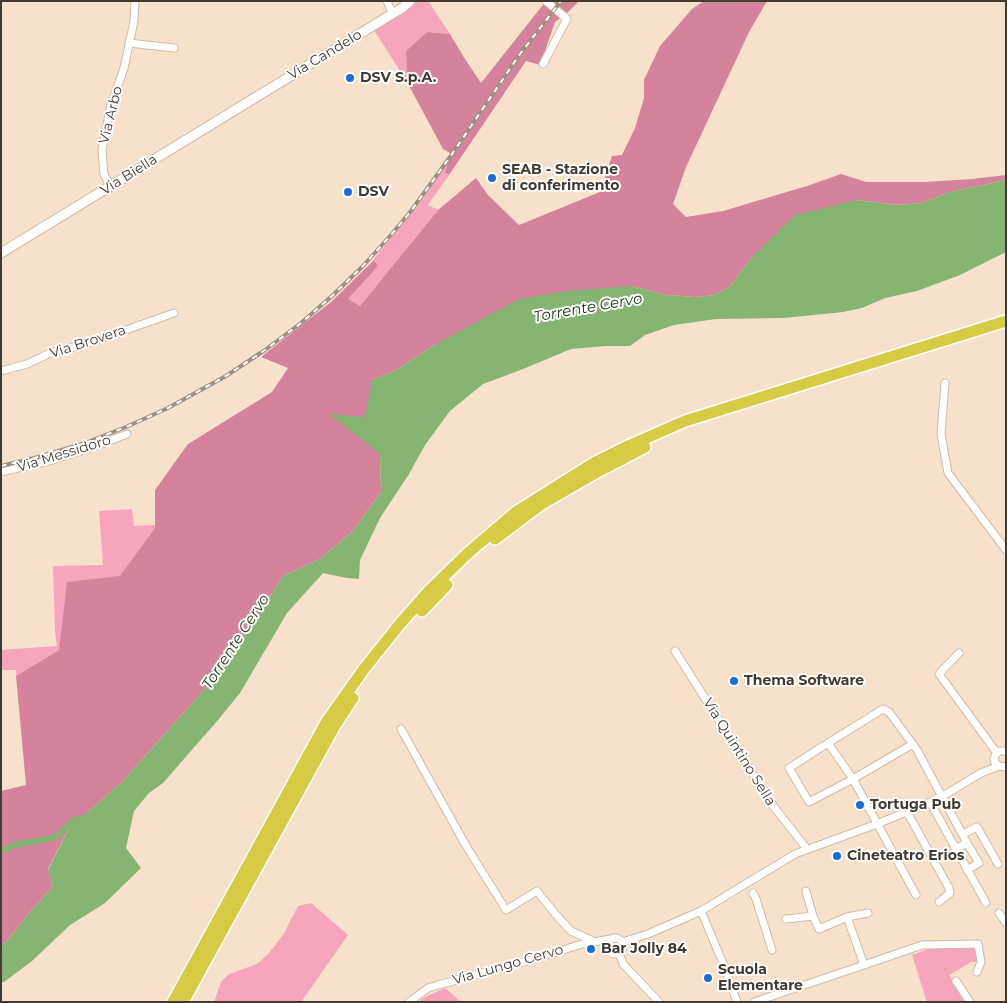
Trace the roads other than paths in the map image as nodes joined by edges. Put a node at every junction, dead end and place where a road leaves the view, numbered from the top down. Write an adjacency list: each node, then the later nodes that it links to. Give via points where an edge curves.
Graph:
1 (135, 1): 7 (street, Via Arbo)
2 (388, 1): 6 (street)
3 (403, 1): 6 (street, Via Candelo)
4 (410, 1): 6 (street, Via Candelo)
5 (546, 1): 9 (street, via 567,19)
6 (392, 13): 10 (street, Via Candelo)
7 (129, 43): 8 (street); 11 (street, Via Arbo, via 102,150 104,174)
8 (174, 48)
9 (543, 64)
10 (257, 96): 11 (street, Via Biella)
11 (110, 186): 12 (street, Via Biella)
12 (1, 253)
13 (174, 313): 16 (street, Via Brovera)
14 (1006, 321): 63 (highway, via 685,421 594,463 516,512 429,591 364,669 327,721)
15 (1006, 327): 64 (highway, via 688,426 599,470 540,505 499,536 437,595 368,675 334,728)
16 (1, 371)
17 (945, 383): 20 (street, via 941,434 948,473)
18 (127, 434): 19 (street, Via Messidoro, via 49,461)
19 (1, 472)
20 (1003, 539): 21 (street)
21 (1006, 550)
22 (676, 651): 38 (street, Via Quintino Sella, via 774,807)
23 (959, 653): 28 (street, via 939,674)
24 (402, 729): 55 (street, via 465,844 506,910 537,891 571,931)
25 (828, 742): 26 (street, via 883,709 889,712); 31 (street); 31 (street, via 789,768 809,802)
26 (912, 744): 31 (street); 32 (street)
27 (1006, 751): 28 (street)
28 (996, 755): 29 (street, via 995,763); 30 (street)
29 (1002, 766): 30 (street)
30 (981, 773): 32 (street)
31 (853, 779): 35 (street)
32 (943, 796): 33 (street); 36 (street)
33 (930, 802): 34 (street); 39 (street)
34 (907, 812): 35 (street); 45 (street, via 949,888 950,894)
35 (877, 824): 38 (street); 44 (street)
36 (963, 834): 37 (street); 40 (street, via 977,827)
37 (967, 843): 39 (street); 41 (street, via 979,863)
38 (807, 849): 47 (street)
39 (955, 849): 41 (street)
40 (998, 864)
41 (966, 870): 46 (street)
42 (806, 891): 50 (street)
43 (753, 893): 58 (street)
44 (916, 895)
45 (939, 902)
46 (986, 903)
47 (701, 911): 56 (street); 67 (street)
48 (868, 913): 51 (street)
49 (999, 913): 53 (street)
50 (813, 916): 51 (street, via 820,929); 52 (street)
51 (846, 917): 60 (street)
52 (786, 919)
53 (1006, 923)
54 (611, 939): 55 (street, Via Lungo Cervo); 56 (street); 57 (street)
55 (597, 941): 57 (street); 65 (street, Via Lungo Cervo, via 438,984)
56 (622, 942): 59 (street)
57 (607, 949): 59 (street, via 614,954)
58 (772, 950)
59 (619, 953): 66 (street, via 623,964)
60 (864, 964): 61 (street, via 922,945 978,944 981,962); 68 (street)
61 (977, 972)
62 (956, 981): 69 (street)
63 (173, 1002)
64 (183, 1002)
65 (408, 1002)
66 (659, 1002)
67 (737, 1002)
68 (754, 1002)
69 (970, 1002)

